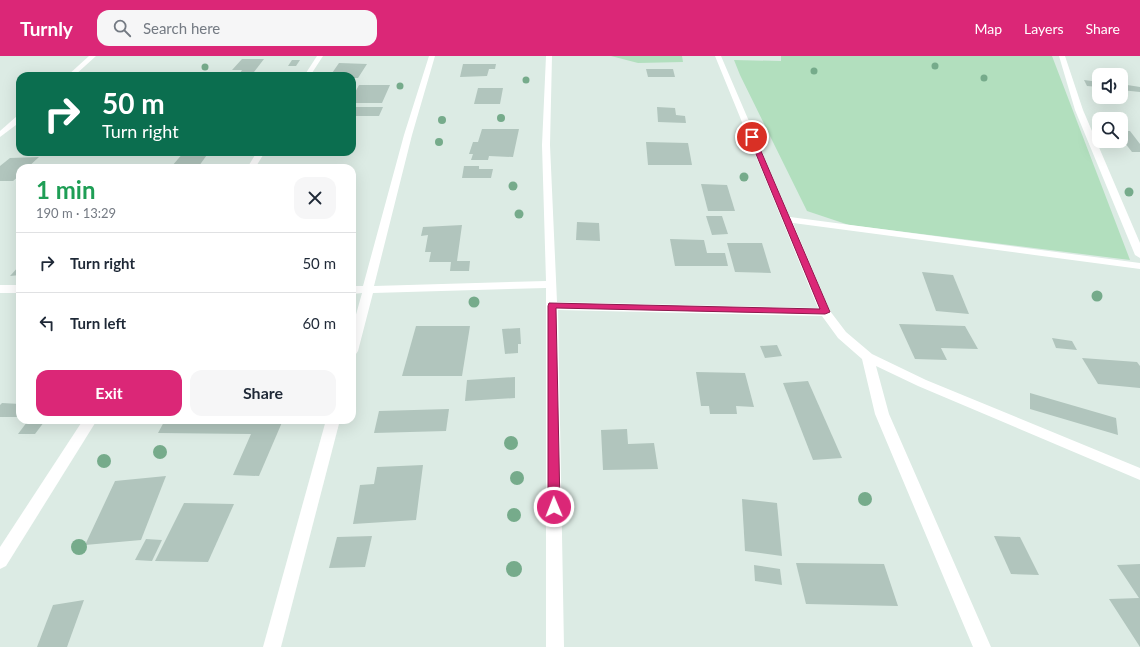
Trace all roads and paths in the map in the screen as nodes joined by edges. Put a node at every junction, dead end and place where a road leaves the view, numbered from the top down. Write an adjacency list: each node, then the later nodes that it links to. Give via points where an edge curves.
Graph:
1 (94, 56): 7 (street)
2 (320, 56): 8 (street)
3 (432, 56): 18 (street, via 408,135)
4 (549, 56): 14 (street, via 546,145)
5 (718, 56): 11 (street)
6 (1062, 56): 12 (street, via 1079,110)
7 (75, 72)
8 (310, 72)
9 (16, 121): 10 (street)
10 (0, 135)
11 (786, 219): 13 (street); 20 (street)
12 (1140, 255)
13 (1140, 266)
14 (551, 284): 18 (street); 19 (street)
15 (0, 289): 16 (street)
16 (16, 289)
17 (356, 290): 18 (street)
18 (368, 290): 21 (street)
19 (552, 306): 20 (street); 28 (street)
20 (825, 312): 22 (street, via 842,335)
21 (356, 336)
22 (868, 357): 25 (street); 29 (street, via 882,414)
23 (87, 424): 26 (street)
24 (333, 424): 27 (street)
25 (1140, 474)
26 (0, 561)
27 (272, 647)
28 (555, 647)
29 (982, 647)

